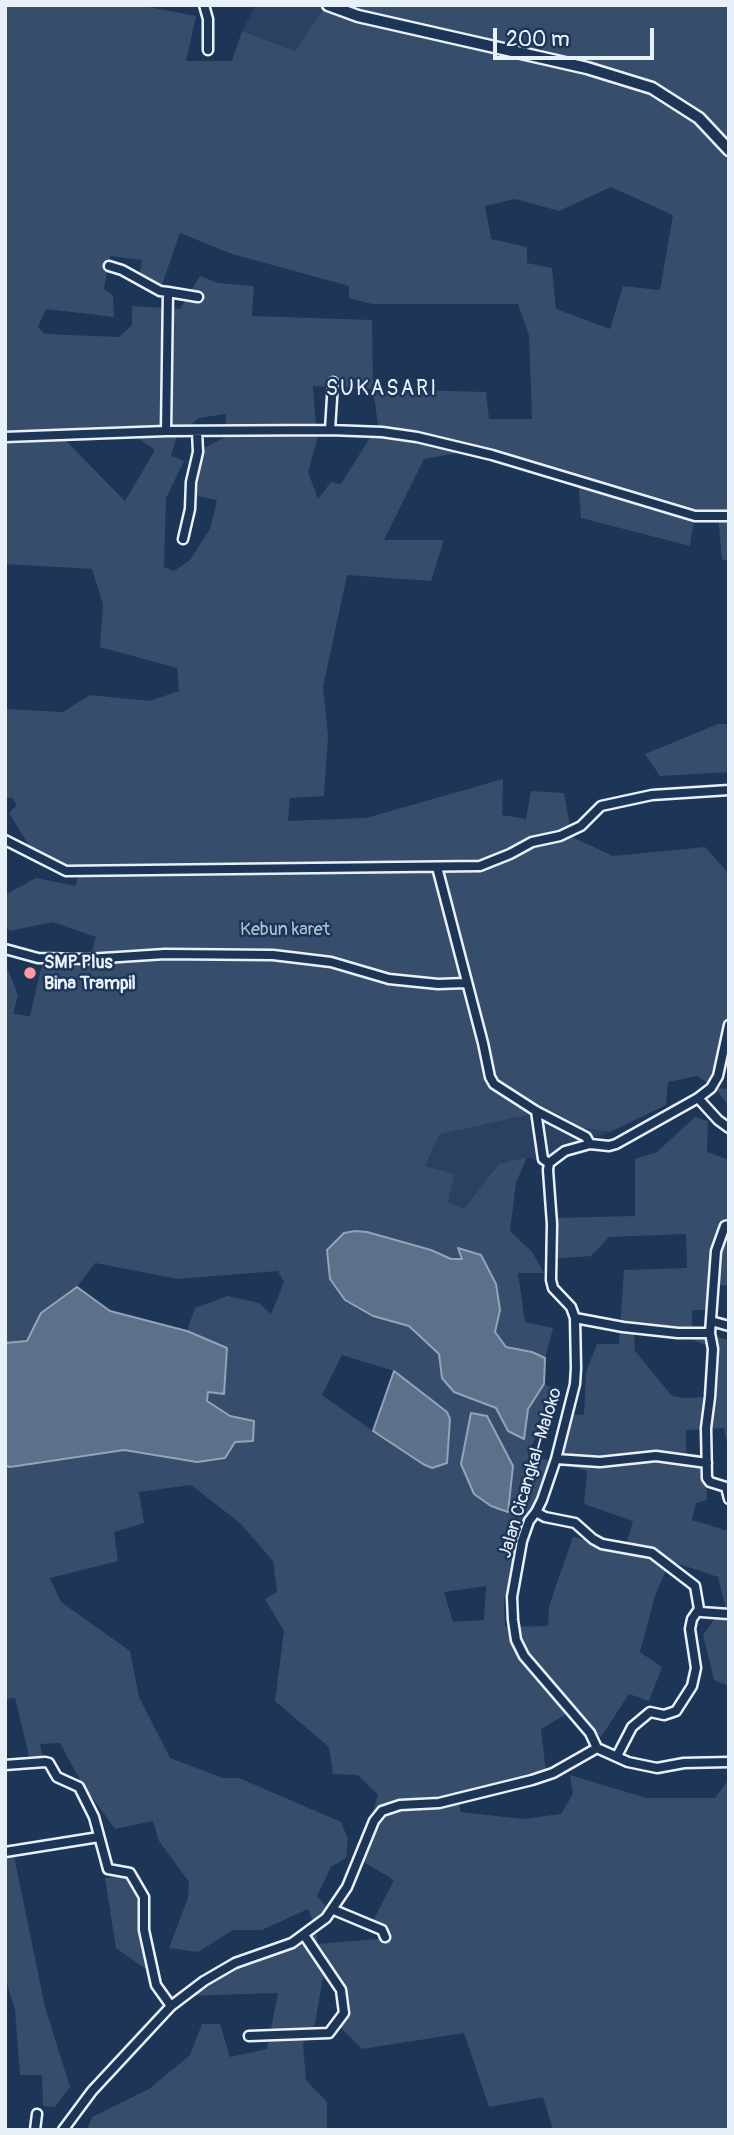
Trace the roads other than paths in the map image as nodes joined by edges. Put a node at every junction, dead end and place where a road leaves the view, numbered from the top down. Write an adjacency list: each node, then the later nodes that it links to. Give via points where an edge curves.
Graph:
1 (204, 5): 3 (street)
2 (328, 5): 4 (main road, via 652,88 699,118)
3 (208, 50)
4 (729, 150)
5 (109, 266): 6 (street)
6 (168, 292): 7 (street); 11 (street)
7 (198, 297)
8 (332, 382): 9 (street)
9 (330, 430): 10 (street); 13 (street, via 417,437 695,516)
10 (197, 431): 11 (street); 14 (street, via 198,452)
11 (166, 432): 12 (street)
12 (5, 438)
13 (729, 516)
14 (183, 539)
15 (729, 790): 17 (street, via 652,795 601,806 581,826 481,866)
16 (5, 840): 17 (street, via 66,872)
17 (437, 867): 19 (street)
18 (5, 948): 19 (street, via 38,958 273,955 331,962 389,979)
19 (466, 984): 24 (street, via 490,1077)
20 (729, 1025): 21 (street)
21 (718, 1076): 22 (street); 23 (street)
22 (729, 1077)
23 (698, 1098): 25 (street); 26 (street, via 616,1144)
24 (536, 1111): 26 (street, via 572,1128); 27 (street, via 543,1159)
25 (729, 1128)
26 (590, 1144): 27 (street, via 565,1151)
27 (550, 1163): 29 (street, via 551,1280)
28 (729, 1225): 30 (street, via 724,1226 716,1251)
29 (575, 1318): 32 (street, via 623,1327); 33 (street, Jalan Cicangkal–Maloko, via 575,1384)
30 (711, 1321): 31 (street); 32 (street)
31 (729, 1326)
32 (710, 1333): 34 (street)
33 (555, 1459): 34 (street, via 656,1456); 36 (street, Jalan Cicangkal–Maloko)
34 (707, 1463): 35 (street, via 707,1478 726,1487)
35 (729, 1499)
36 (537, 1512): 37 (street, via 575,1524 602,1544 652,1553 695,1586); 39 (street, Jalan Cicangkal–Maloko, via 528,1521 522,1541 512,1597 516,1640 536,1673 590,1733)
37 (699, 1609): 38 (street); 40 (street, via 690,1629 696,1668 692,1686 676,1711 664,1715 650,1712 632,1727)
38 (729, 1614)
39 (597, 1748): 40 (street); 45 (street, via 532,1780 439,1803 382,1811)
40 (617, 1756): 41 (street, via 657,1768)
41 (729, 1762)
42 (5, 1765): 43 (street, via 49,1763 57,1777 79,1787)
43 (99, 1837): 44 (street); 48 (street, via 108,1870 130,1873 145,1897 145,1930 156,1985)
44 (5, 1852)
45 (334, 1910): 46 (street); 47 (street, via 382,1930)
46 (304, 1935): 48 (street, via 235,1963); 49 (street, via 341,1990 344,2013 329,2032)
47 (386, 1937)
48 (170, 2006): 52 (street, via 92,2091)
49 (249, 2036)
50 (37, 2114): 51 (street)
51 (35, 2130)
52 (63, 2130)

